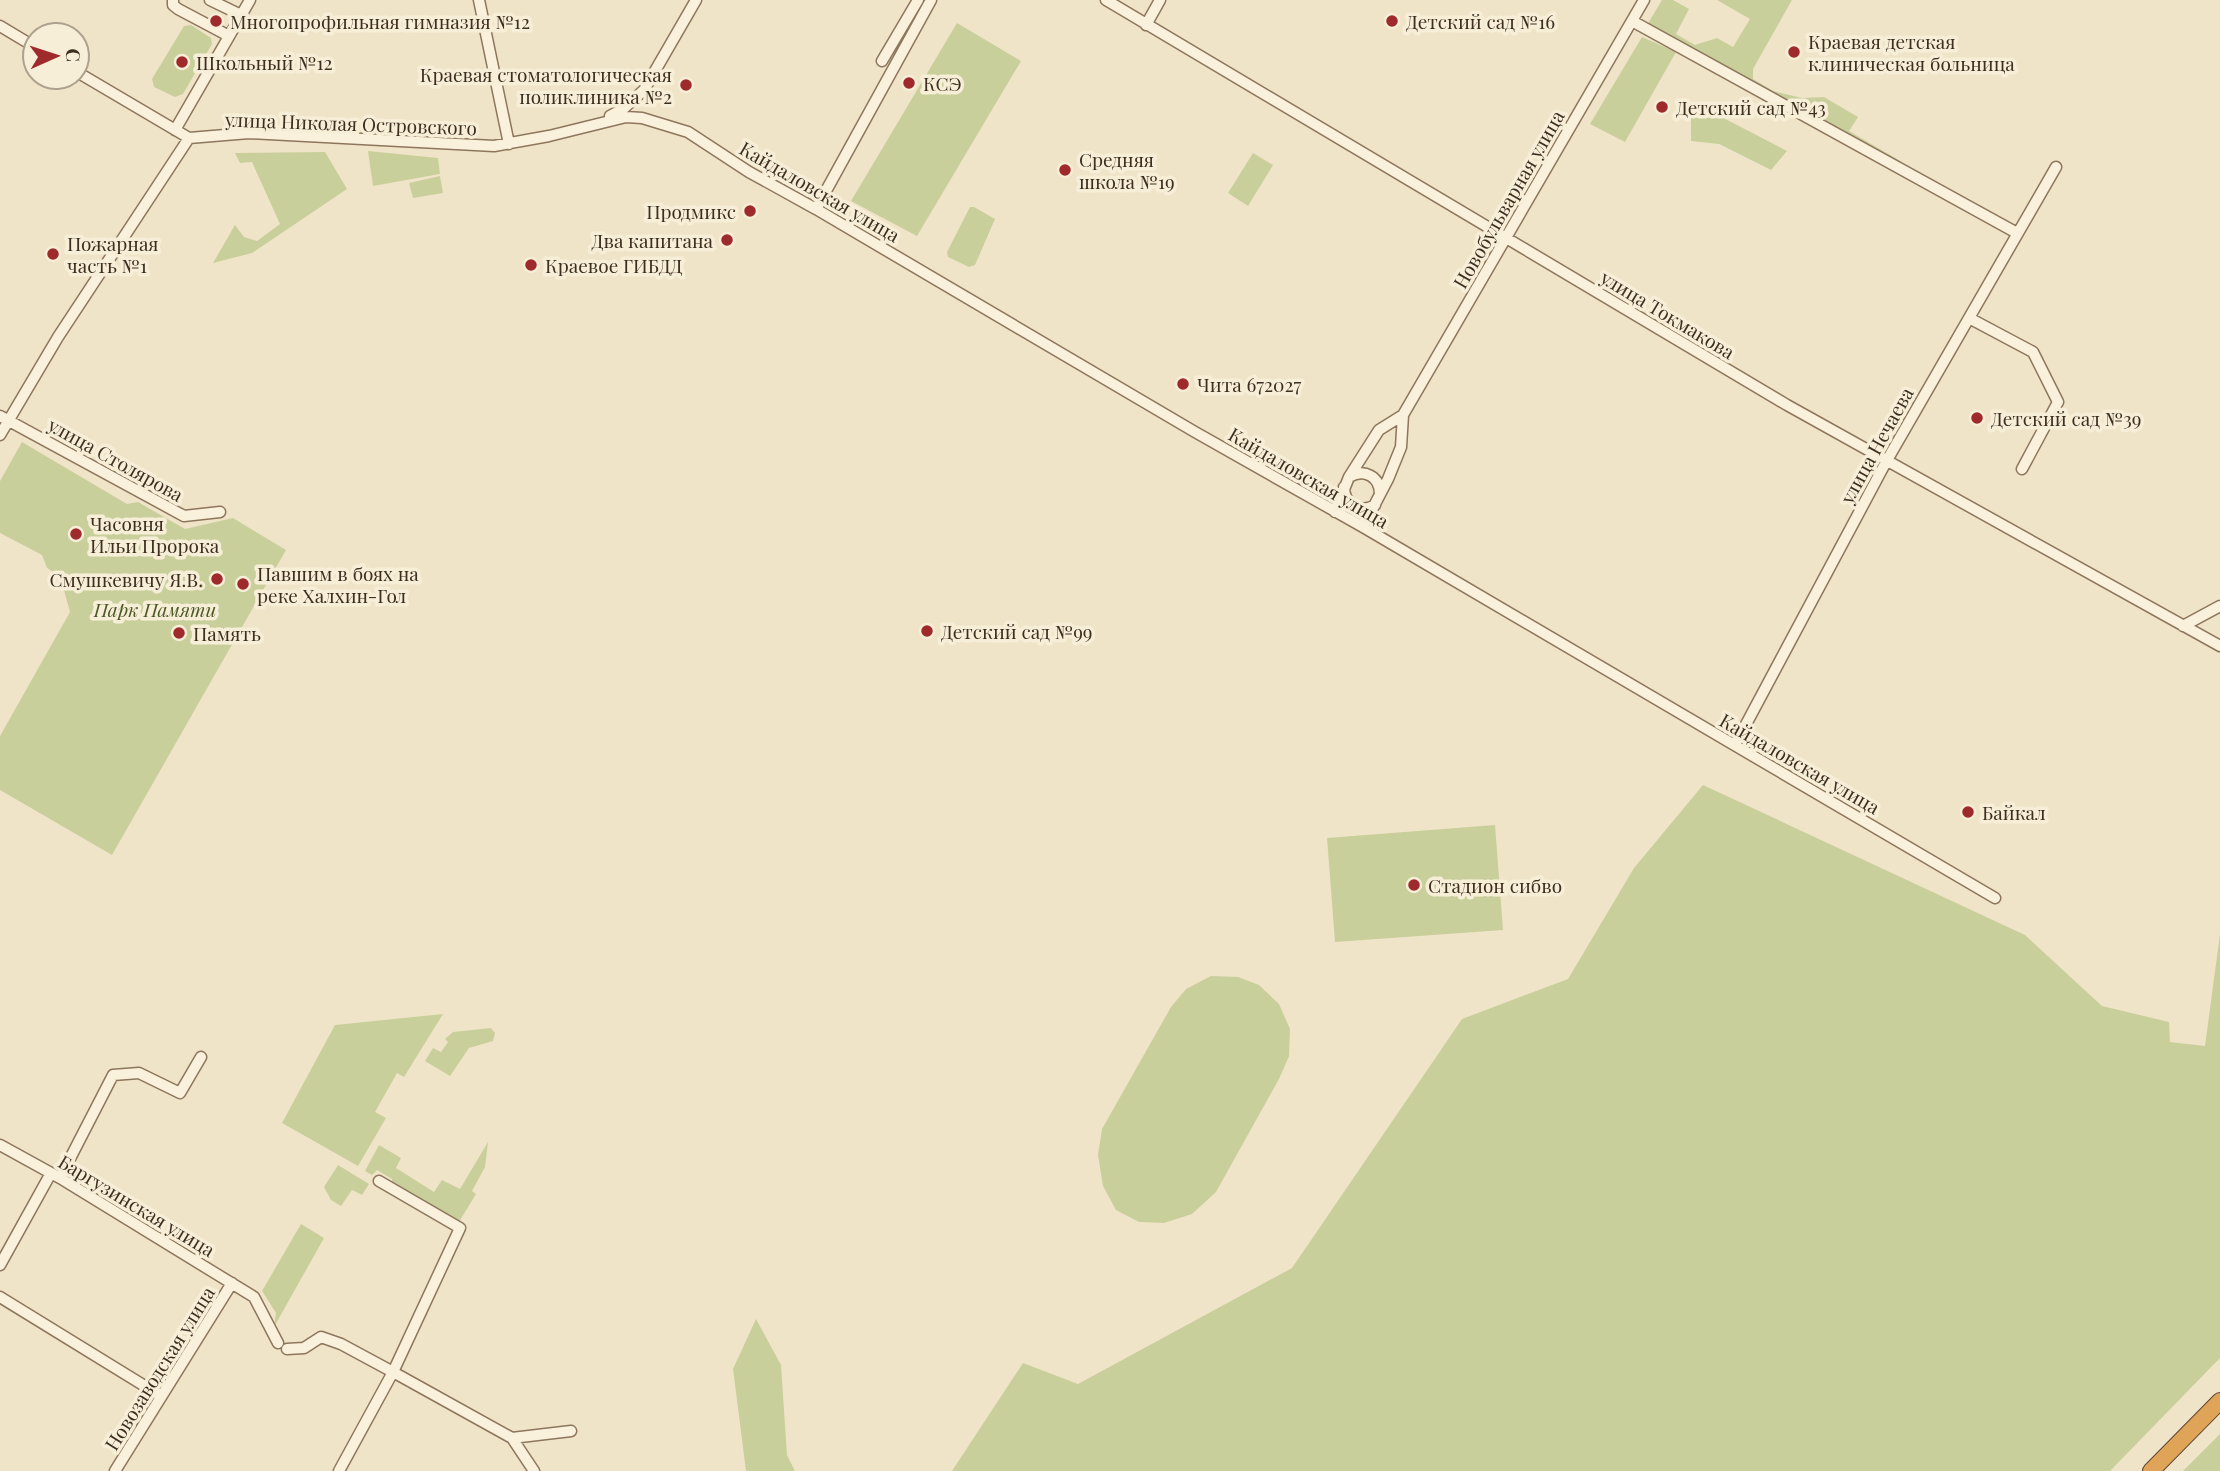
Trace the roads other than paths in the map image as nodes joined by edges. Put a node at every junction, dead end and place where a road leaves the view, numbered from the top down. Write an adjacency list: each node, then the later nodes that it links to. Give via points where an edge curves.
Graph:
1 (173, 0): 15 (street, via 178,9)
2 (210, 0): 11 (street)
3 (250, 0): 11 (street)
4 (479, 0): 22 (street)
5 (696, 0): 19 (street, via 644,90)
6 (918, 0): 17 (street)
7 (931, 0): 24 (street)
8 (1106, 0): 13 (street, улица Токмакова)
9 (1160, 0): 13 (street)
10 (1644, 0): 12 (street, Новобульварная улица)
11 (241, 15): 15 (street)
12 (1632, 21): 25 (street); 26 (street, Новобульварная улица)
13 (1146, 25): 26 (street, улица Токмакова)
14 (0, 26): 16 (street)
15 (229, 36): 20 (street)
16 (21, 39)
17 (882, 61)
18 (91, 80): 20 (street)
19 (598, 122): 22 (street, улица Николая Островского); 24 (street, Кайдаловская улица, via 642,118 688,132)
20 (175, 130): 21 (street)
21 (189, 138): 22 (street, улица Николая Островского, via 250,133); 29 (street)
22 (509, 145)
23 (2056, 167): 25 (street, улица Нечаева)
24 (816, 209): 36 (street, Кайдаловская улица)
25 (2017, 233): 27 (street, улица Нечаева)
26 (1506, 237): 28 (street, Новобульварная улица); 31 (street, улица Токмакова)
27 (1969, 318): 31 (street, улица Нечаева); 32 (street, via 2033,352 2058,402)
28 (1403, 415): 33 (street, via 1380,430); 34 (street, via 1401,447)
29 (4, 418): 30 (street); 35 (street, улица Столярова, via 184,516)
30 (0, 435)
31 (1886, 462): 39 (street, улица Токмакова); 41 (street, улица Нечаева)
32 (2022, 469)
33 (1347, 482): 34 (street, via 1368,474 1378,483); 34 (street, via 1347,499 1357,508); 36 (street)
34 (1378, 499): 37 (street)
35 (220, 512)
36 (1335, 512): 37 (street, Кайдаловская улица)
37 (1363, 527): 41 (street, Кайдаловская улица)
38 (2220, 606): 39 (street)
39 (2183, 626): 40 (street, улица Токмакова)
40 (2220, 646)
41 (1735, 744): 42 (street, Кайдаловская улица)
42 (1995, 898)
43 (201, 1057): 45 (street, via 180,1093 139,1073 113,1075)
44 (0, 1145): 45 (street, Баргузинская улица)
45 (56, 1176): 47 (street); 48 (street, Баргузинская улица)
46 (379, 1181): 50 (street, via 460,1228)
47 (0, 1265)
48 (232, 1283): 50 (street, Баргузинская улица, via 254,1297 282,1346 304,1348 321,1337); 51 (street, Новозаводская улица)
49 (0, 1297): 51 (street)
50 (393, 1371): 54 (street); 56 (street)
51 (161, 1396): 55 (street, Новозаводская улица)
52 (2220, 1401): 58 (highway)
53 (571, 1431): 54 (street)
54 (512, 1438): 57 (street)
55 (115, 1471)
56 (339, 1471)
57 (534, 1471)
58 (2151, 1471)

